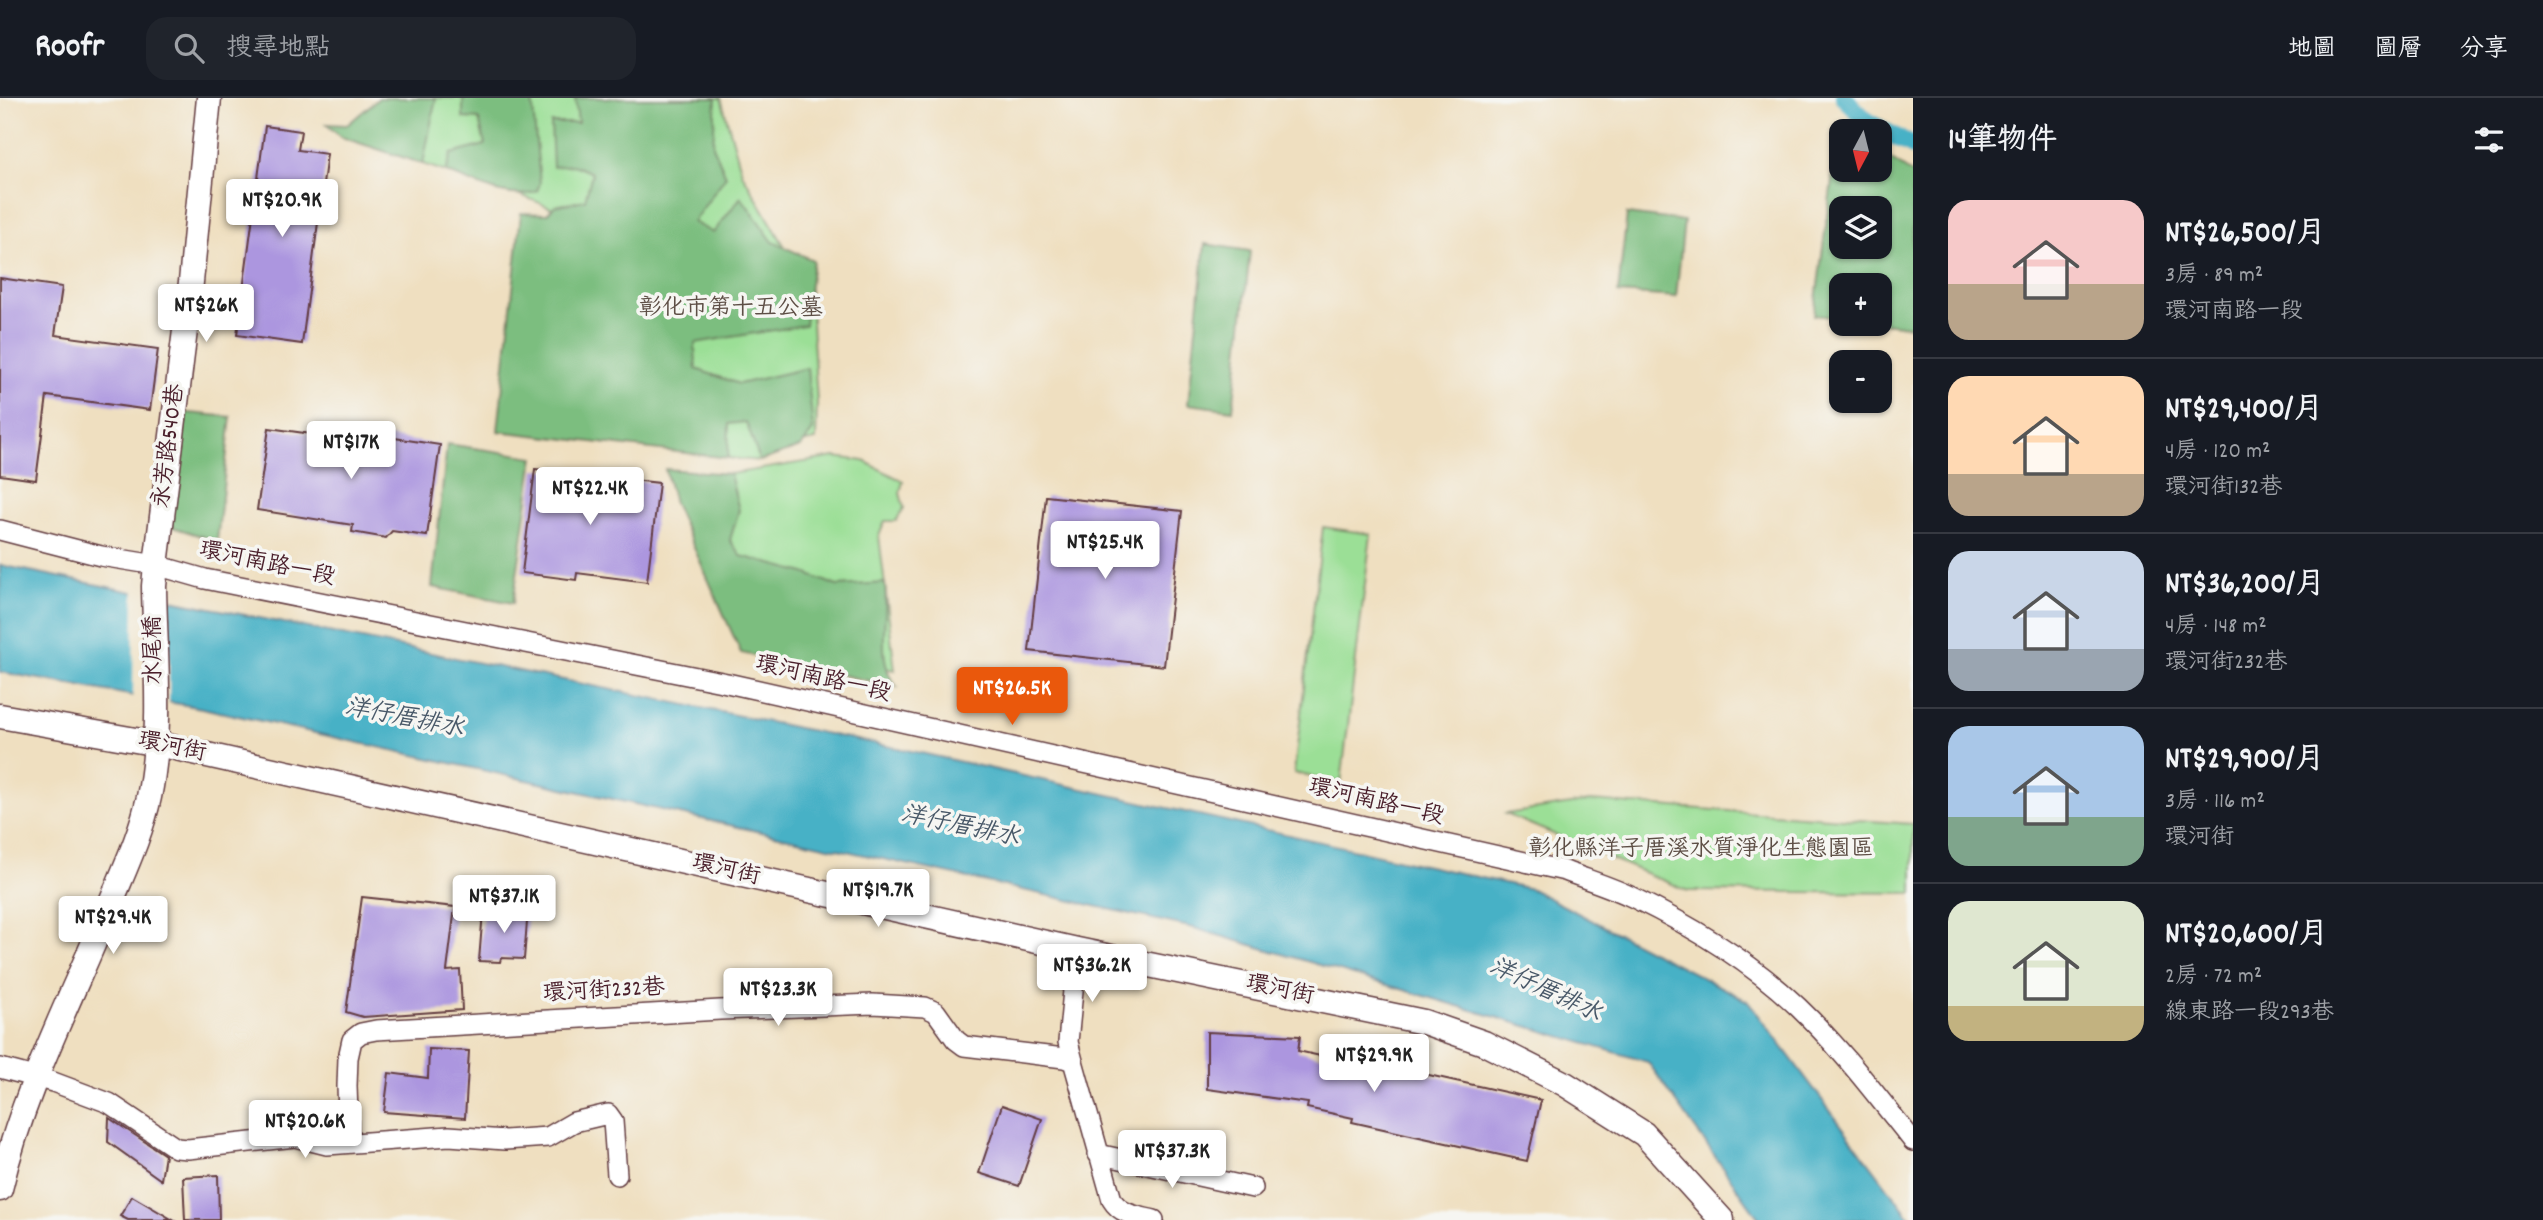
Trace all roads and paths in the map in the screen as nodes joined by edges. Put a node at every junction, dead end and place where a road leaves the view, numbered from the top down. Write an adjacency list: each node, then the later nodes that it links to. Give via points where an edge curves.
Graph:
1 (209, 98): 3 (street, 永芳路540巷)
2 (0, 530): 3 (street, 環河南路一段)
3 (155, 575): 5 (street, 水尾橋); 10 (street, 環河南路一段, via 205,579 727,683 1565,871 1633,897 1753,970 1797,1006)
4 (0, 716): 5 (street, 環河街)
5 (158, 744): 6 (street, 環河街); 9 (street, 水尾橋, via 138,834)
6 (1077, 950): 7 (street, via 1068,1042); 17 (street, 環河街, via 1424,1022 1484,1042 1565,1084 1644,1134)
7 (1073, 1061): 11 (street, 環河街232巷, via 964,1046 936,1012 873,1003 376,1030 352,1040 347,1086); 12 (street)
8 (0, 1068): 9 (street)
9 (33, 1078): 11 (street, via 109,1103 176,1148 295,1137 327,1145); 14 (street, 水尾橋)
10 (1913, 1141)
11 (349, 1143): 13 (street, via 449,1136 548,1137 574,1122 608,1114 613,1121)
12 (1098, 1154): 15 (street); 16 (street, via 1117,1208)
13 (617, 1175)
14 (0, 1188)
15 (1253, 1188)
16 (1154, 1220)
17 (1722, 1220)

